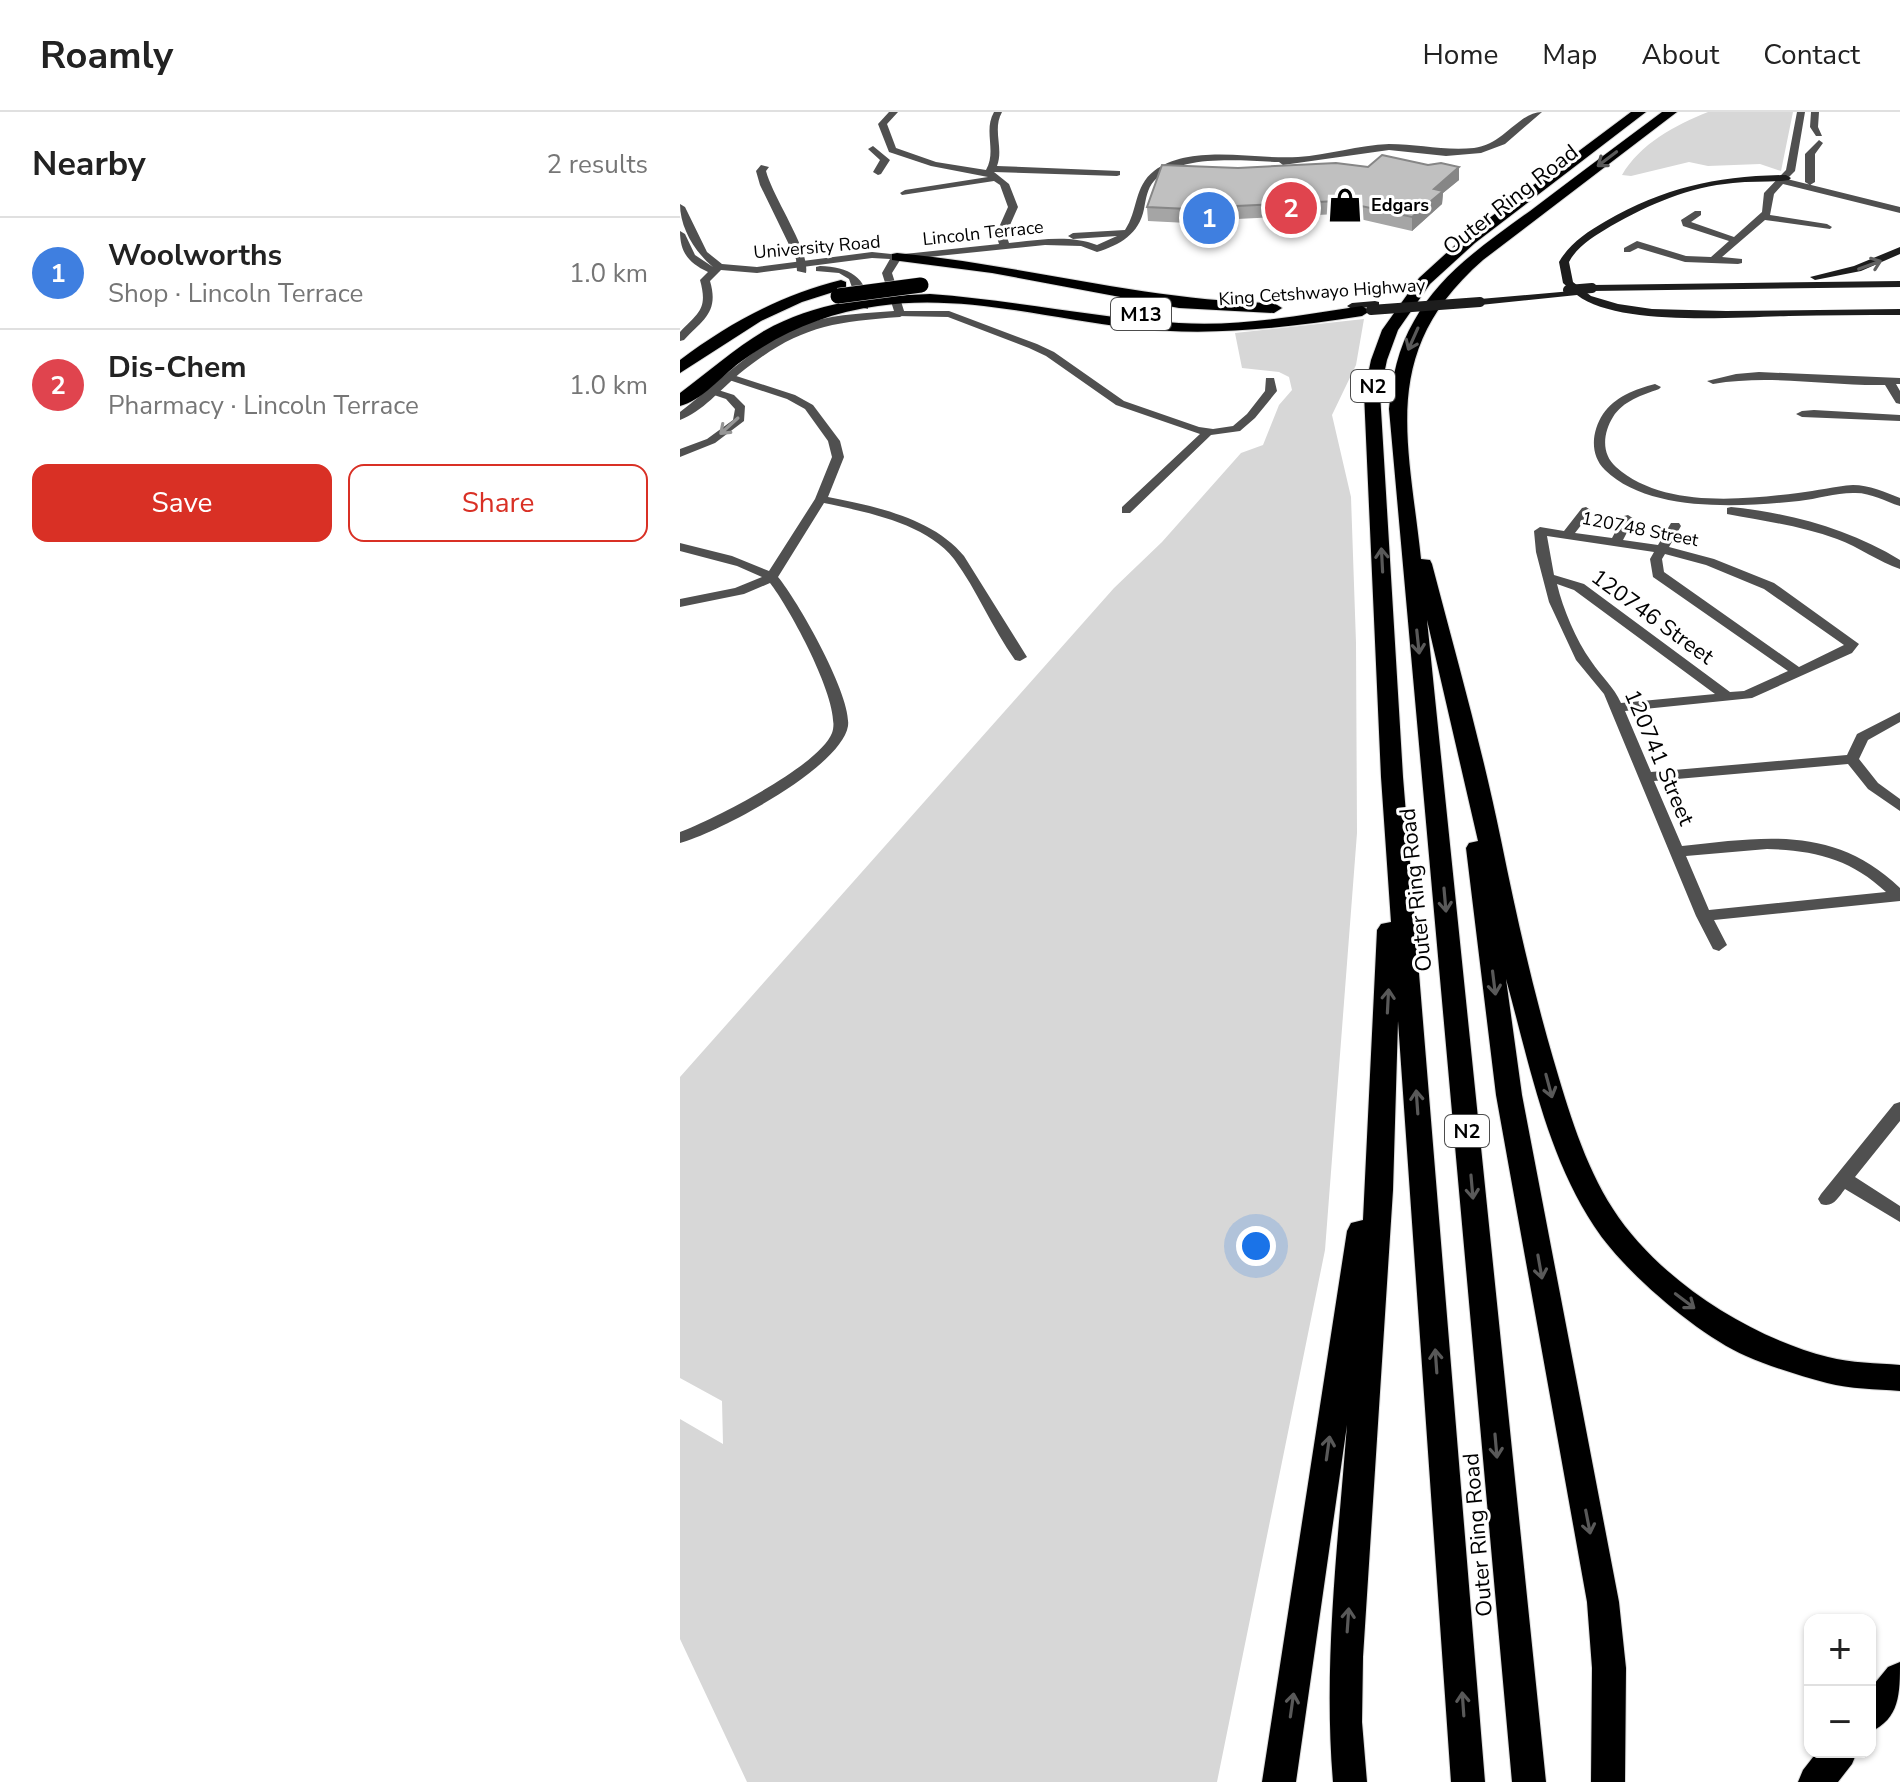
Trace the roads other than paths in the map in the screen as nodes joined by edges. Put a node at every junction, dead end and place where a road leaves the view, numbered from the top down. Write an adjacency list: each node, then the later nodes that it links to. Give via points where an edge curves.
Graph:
1 (894, 112): 11 (street, via 882,124 892,150 942,166)
2 (998, 112): 11 (street, via 992,123 998,152)
3 (1538, 112): 21 (street, via 1502,142 1481,150 1446,153 1389,147 1293,160 1172,166 1153,177)
4 (1639, 112): 88 (highway, Outer Ring Road / N2, one-way to 4, via 1372,415 1382,346 1404,305 1438,266)
5 (1670, 112): 64 (highway, Outer Ring Road / N2, one-way to 64, via 1477,257 1429,309 1407,352 1400,380)
6 (1800, 114): 7 (street); 13 (street, via 1790,171)
7 (1815, 115): 14 (street, via 1819,138 1810,154)
8 (873, 149): 10 (street, via 885,160)
9 (764, 167): 36 (street, via 765,185)
10 (878, 172)
11 (993, 173): 12 (street); 15 (street); 26 (street, via 1012,200)
12 (1117, 173)
13 (1781, 179): 14 (street); 16 (street); 19 (street, via 1769,193); 46 (main road, via 1703,182 1646,202 1578,244 1564,262 1565,278 1593,300 1649,312)
14 (1810, 182): 16 (street)
15 (905, 193)
16 (1900, 208)
17 (681, 211): 37 (street)
18 (1698, 213): 25 (street, via 1686,224)
19 (1763, 217): 20 (street); 25 (street)
20 (1827, 227)
21 (1132, 231): 23 (street, Lincoln Terrace); 27 (street, Lincoln Terrace)
22 (680, 234): 37 (street, via 691,257)
23 (1081, 236): 26 (street, Lincoln Terrace); 27 (street, Lincoln Terrace)
24 (1648, 238): 28 (street)
25 (1735, 240): 33 (street)
26 (1007, 241): 27 (street, Lincoln Terrace, via 1074,242 1097,249); 29 (street, Lincoln Terrace); 32 (street, Lincoln Terrace)
27 (1112, 244)
28 (1637, 244): 30 (street); 33 (street)
29 (981, 247): 32 (street, Lincoln Terrace); 35 (highway, via 969,256)
30 (1627, 250)
31 (1900, 250): 39 (main road, one-way to 31, via 1839,274)
32 (897, 257): 35 (highway); 36 (street, University Road); 38 (street); 43 (street, via 887,273)
33 (1712, 261): 34 (street)
34 (1738, 261)
35 (973, 265): 44 (highway, via 1204,306)
36 (804, 268): 37 (street, University Road, via 764,275); 38 (street); 48 (highway, via 797,286 716,323)
37 (717, 269): 47 (street, via 705,280 707,309)
38 (864, 274): 45 (street)
39 (1682, 287): 40 (main road, King Cetshwayo Highway / M13); 42 (main road, King Cetshwayo Highway / M13)
40 (1899, 288): 42 (main road, King Cetshwayo Highway / M13)
41 (839, 290): 44 (highway, King Cetshwayo Highway / M13, bridge, via 920,280 1184,318 1264,319); 49 (highway, King Cetshwayo Highway / M13, via 800,297 755,316); 54 (highway, King Cetshwayo Highway / M13, via 770,320)
42 (1595, 291): 44 (main road, King Cetshwayo Highway / M13, bridge)
43 (897, 307): 44 (highway, via 984,301 1179,328 1245,326); 45 (highway); 62 (street, via 958,316 1042,350 1120,403)
44 (1365, 308)
45 (866, 310): 50 (street, via 804,328); 57 (highway, via 812,315 781,328)
46 (1900, 312)
47 (680, 338)
48 (680, 353)
49 (680, 368)
50 (730, 377): 56 (street); 65 (street, via 791,397 816,414 838,451)
51 (1270, 380): 62 (street, via 1271,391 1242,425)
52 (1713, 381): 53 (street, via 1760,374)
53 (1894, 381): 58 (street)
54 (680, 386)
55 (1655, 387): 66 (street, via 1635,393 1611,412 1601,430 1601,456 1614,474 1631,483)
56 (712, 391): 60 (street); 63 (street, one-way to 63, via 737,402 738,421 711,441)
57 (680, 401)
58 (1900, 401)
59 (1802, 414): 61 (street)
60 (680, 417)
61 (1900, 418)
62 (1208, 432): 68 (street)
63 (680, 453)
64 (1402, 480): 85 (highway); 108 (highway, Outer Ring Road / N2, one-way to 108)
65 (821, 499): 79 (street); 81 (street, via 887,517 941,540 957,555)
66 (1705, 501): 67 (street, via 1785,499 1855,489); 77 (street, via 1713,510 1753,512 1799,524)
67 (1900, 502)
68 (1126, 510)
69 (1586, 511): 73 (street)
70 (1628, 519): 74 (street)
71 (1675, 526): 76 (street)
72 (1540, 531): 73 (street, 120748 Street); 78 (street, 120741 Street)
73 (1568, 534): 74 (street, 120748 Street)
74 (1616, 542): 76 (street, 120748 Street)
75 (680, 547): 79 (street)
76 (1663, 550): 82 (street, via 1655,568 1661,577); 82 (street, 120748 Street, via 1762,582 1852,646)
77 (1900, 565)
78 (1548, 577): 83 (street, 120746 Street, via 1579,587); 84 (street, 120741 Street, via 1579,653)
79 (771, 578): 80 (street, via 739,591); 91 (street, via 788,601 839,704 840,732 815,760 754,805)
80 (680, 603)
81 (1020, 657)
82 (1799, 673): 83 (street)
83 (1729, 698): 84 (street)
84 (1617, 708): 89 (street, 120741 Street)
85 (1459, 711): 101 (highway, one-way to 101, via 1515,967 1554,1107 1604,1219 1677,1296 1754,1346 1830,1371); 109 (highway, one-way to 109, via 1509,1095 1603,1602 1609,1668)
86 (1900, 716): 87 (street, via 1862,737)
87 (1852, 759): 89 (street); 90 (street, via 1873,786)
88 (1392, 777): 96 (highway, one-way to 88); 107 (highway, Outer Ring Road / N2, one-way to 88)
89 (1646, 777): 92 (street, 120741 Street)
90 (1900, 806)
91 (680, 838)
92 (1677, 852): 93 (street, via 1803,843 1852,857); 94 (street, 120741 Street)
93 (1900, 896): 94 (street)
94 (1704, 916): 95 (street, 120741 Street)
95 (1719, 945)
96 (1383, 1107): 105 (highway, one-way to 96, via 1346,1319); 106 (highway, one-way to 96, via 1346,1657)
97 (1900, 1109): 98 (street)
98 (1844, 1179): 99 (street); 100 (street)
99 (1827, 1199)
100 (1900, 1215)
101 (1900, 1378)
102 (1900, 1679): 103 (highway)
103 (1876, 1708)
104 (1835, 1758): 110 (highway)
105 (1279, 1782)
106 (1350, 1782)
107 (1468, 1782)
108 (1529, 1782)
109 (1608, 1782)
110 (1815, 1782)

